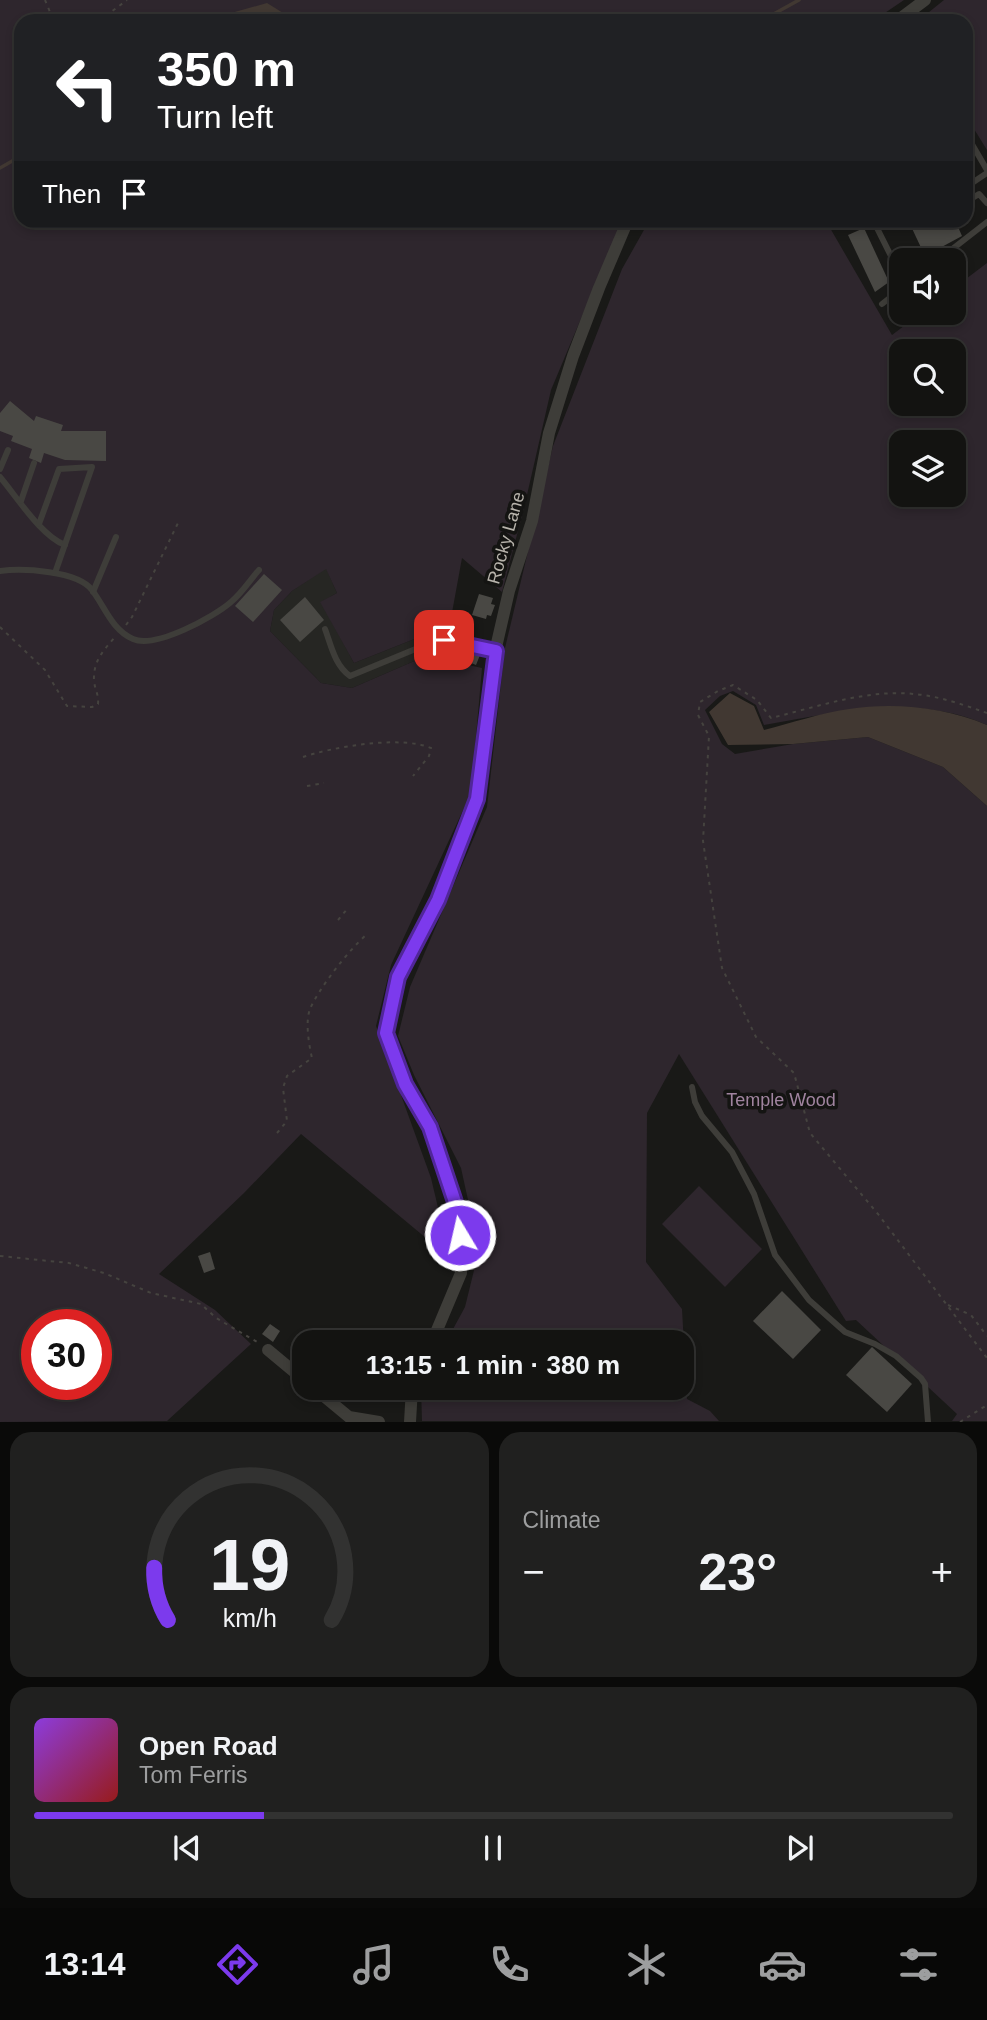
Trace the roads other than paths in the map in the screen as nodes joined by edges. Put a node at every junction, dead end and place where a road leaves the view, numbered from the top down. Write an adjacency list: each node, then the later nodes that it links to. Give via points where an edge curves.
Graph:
1 (925, 0): 2 (street)
2 (906, 14)
3 (973, 151): 4 (lane)
4 (987, 172)
5 (987, 190): 6 (lane)
6 (979, 194): 7 (lane); 8 (lane)
7 (973, 198)
8 (987, 203)
9 (987, 222): 12 (lane)
10 (625, 228): 29 (street, Rocky Lane, via 586,320 553,420 532,522 509,591)
11 (877, 228): 13 (lane)
12 (954, 248)
13 (889, 252)
14 (889, 298): 15 (lane)
15 (881, 304)
16 (8, 450): 18 (lane)
17 (34, 463): 20 (lane)
18 (0, 468)
19 (0, 477): 20 (lane)
20 (21, 501): 21 (lane)
21 (39, 524): 23 (lane); 23 (lane, via 59,469 92,467)
22 (116, 537): 27 (lane)
23 (65, 545): 26 (lane)
24 (259, 570): 27 (lane, via 232,602 193,626 151,642 134,640 121,630)
25 (0, 571): 26 (lane)
26 (55, 573): 27 (lane, via 73,577)
27 (93, 592)
28 (325, 629): 29 (lane, via 339,664 350,676 444,640)
29 (496, 651): 31 (street, Rocky Lane, via 477,799 438,900 398,977 386,1033 405,1084 430,1127 460,1217 461,1273)
30 (692, 1087): 39 (lane, via 702,1116 732,1152 754,1194 775,1255 809,1300 845,1332 896,1356 921,1378)
31 (437, 1330)
32 (268, 1350): 33 (street)
33 (292, 1370)
34 (326, 1400): 36 (street)
35 (411, 1400): 38 (street)
36 (346, 1419): 37 (street)
37 (379, 1422)
38 (410, 1422)
39 (928, 1422)

